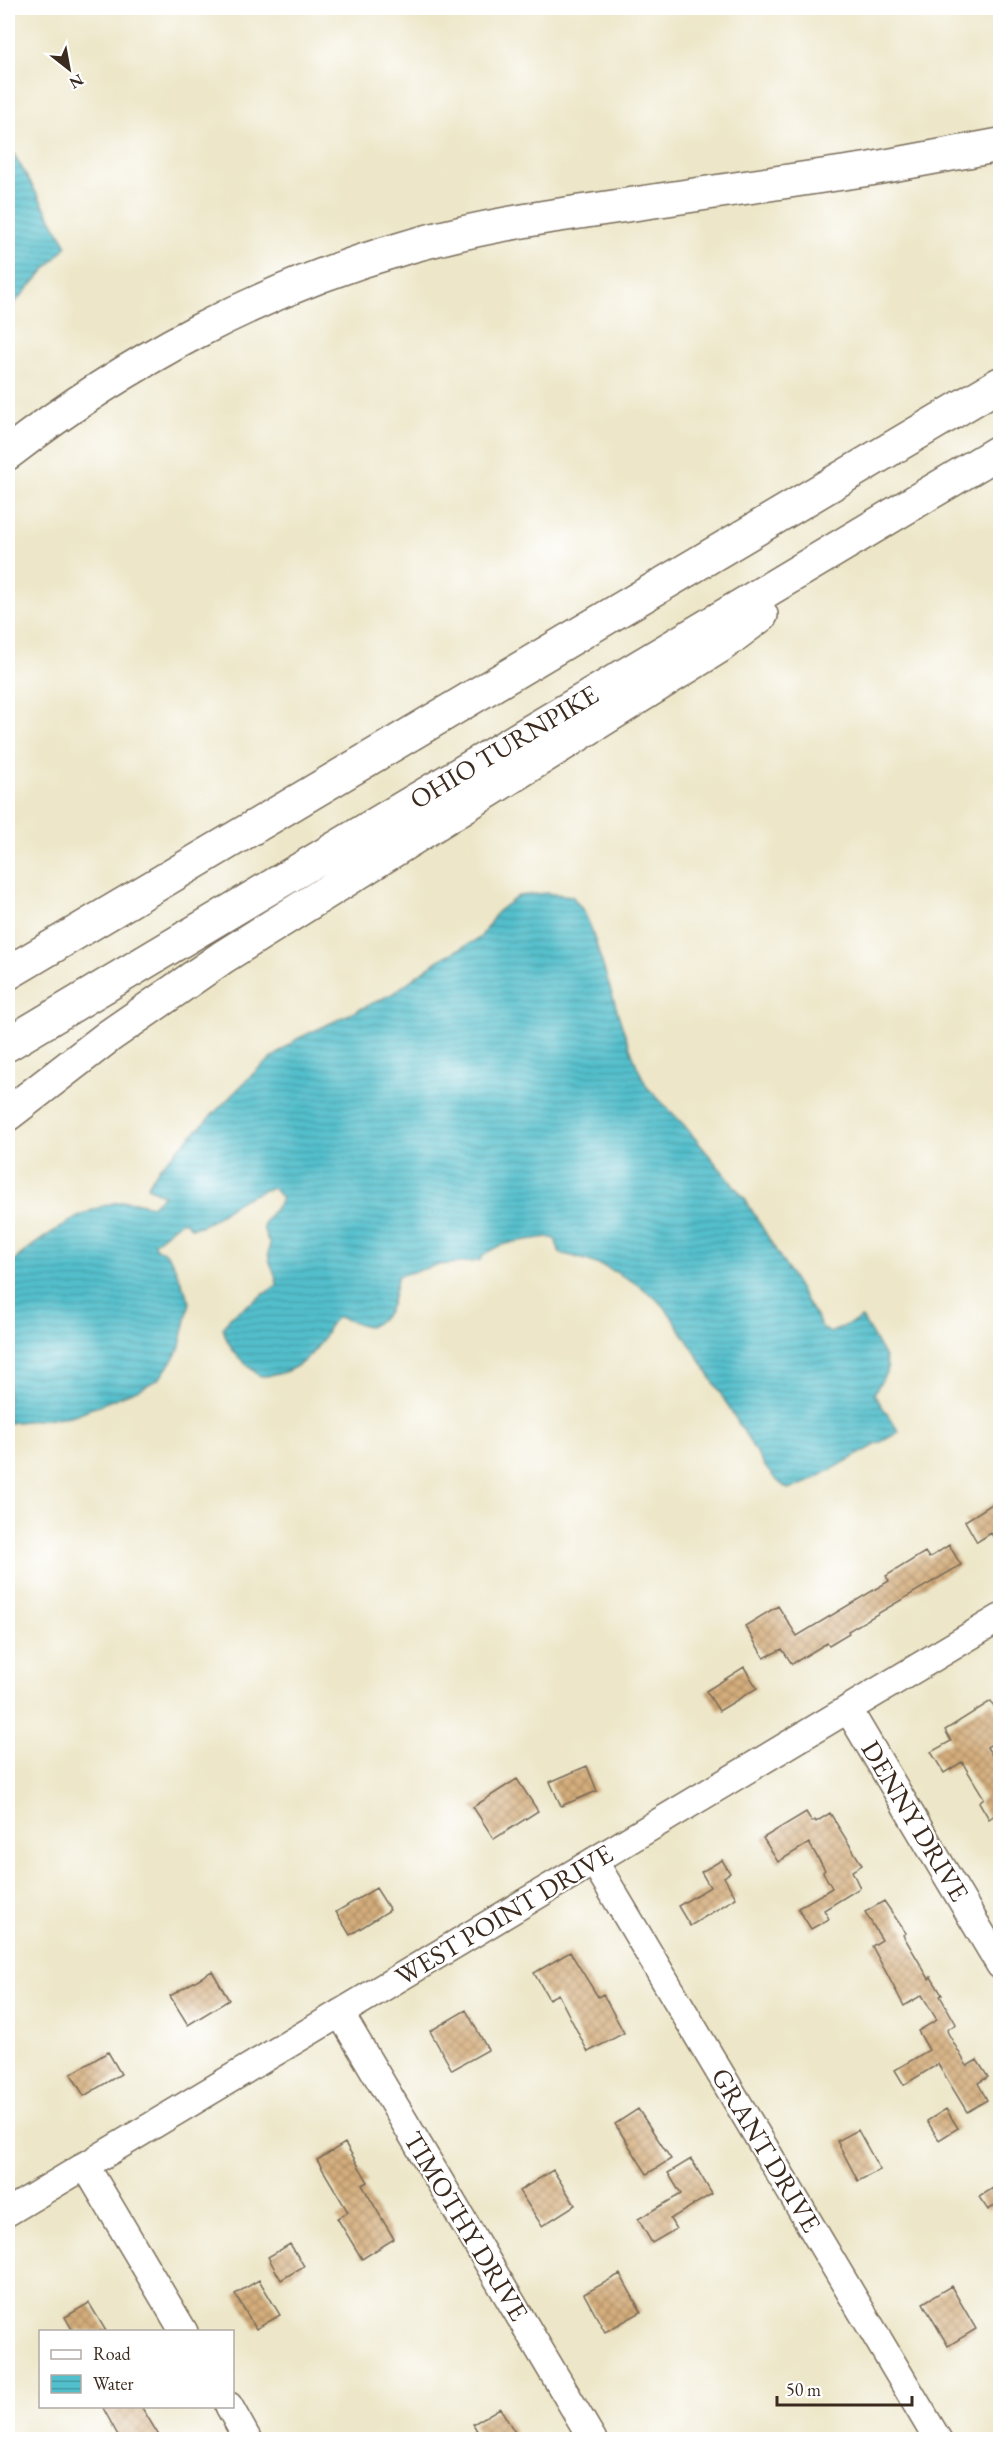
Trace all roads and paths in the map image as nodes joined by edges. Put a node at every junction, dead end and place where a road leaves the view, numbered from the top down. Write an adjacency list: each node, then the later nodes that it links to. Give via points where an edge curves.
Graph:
1 (1000, 145): 4 (highway, via 870,169 536,218 405,248 309,281 184,338 72,405)
2 (1000, 384): 6 (highway)
3 (1000, 451): 5 (highway, OHIO TURNPIKE)
4 (8, 453)
5 (912, 503): 7 (highway, OHIO TURNPIKE); 8 (highway, via 720,646 223,957 109,1036)
6 (8, 973)
7 (8, 1044)
8 (8, 1114)
9 (1000, 1618): 10 (street, WEST POINT DRIVE)
10 (848, 1709): 11 (street, WEST POINT DRIVE); 12 (street, DENNY DRIVE)
11 (594, 1861): 13 (street, WEST POINT DRIVE); 20 (street, GRANT DRIVE)
12 (1000, 1965)
13 (339, 2013): 14 (street, WEST POINT DRIVE); 19 (street, TIMOTHY DRIVE)
14 (85, 2165): 15 (street, WEST POINT DRIVE); 16 (street)
15 (8, 2212)
16 (183, 2330)
17 (230, 2408): 18 (street)
18 (248, 2439)
19 (593, 2439)
20 (938, 2439)

